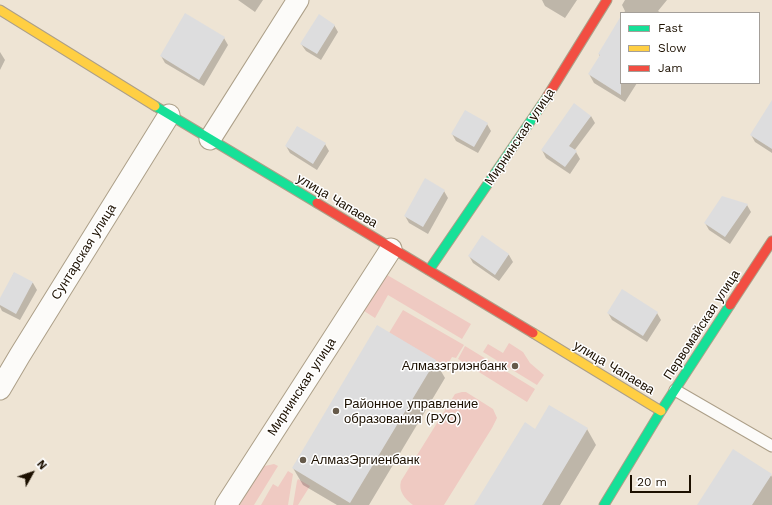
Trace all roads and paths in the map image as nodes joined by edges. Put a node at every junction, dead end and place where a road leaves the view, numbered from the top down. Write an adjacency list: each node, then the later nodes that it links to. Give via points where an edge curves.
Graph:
1 (298, 0): 5 (street)
2 (607, 0): 8 (main road, Мирнинская улица, via 554,87)
3 (0, 10): 4 (main road, улица Чапаева)
4 (169, 115): 5 (main road, улица Чапаева); 9 (street, Сунтарская улица)
5 (210, 139): 7 (main road, улица Чапаева)
6 (772, 241): 10 (main road, Первомайская улица)
7 (391, 249): 8 (main road, улица Чапаева); 13 (street, Мирнинская улица)
8 (429, 270): 11 (main road, улица Чапаева)
9 (0, 389)
10 (675, 390): 11 (main road, Первомайская улица); 12 (lane)
11 (661, 411): 14 (main road, Первомайская улица)
12 (772, 446)
13 (226, 505)
14 (604, 505)

